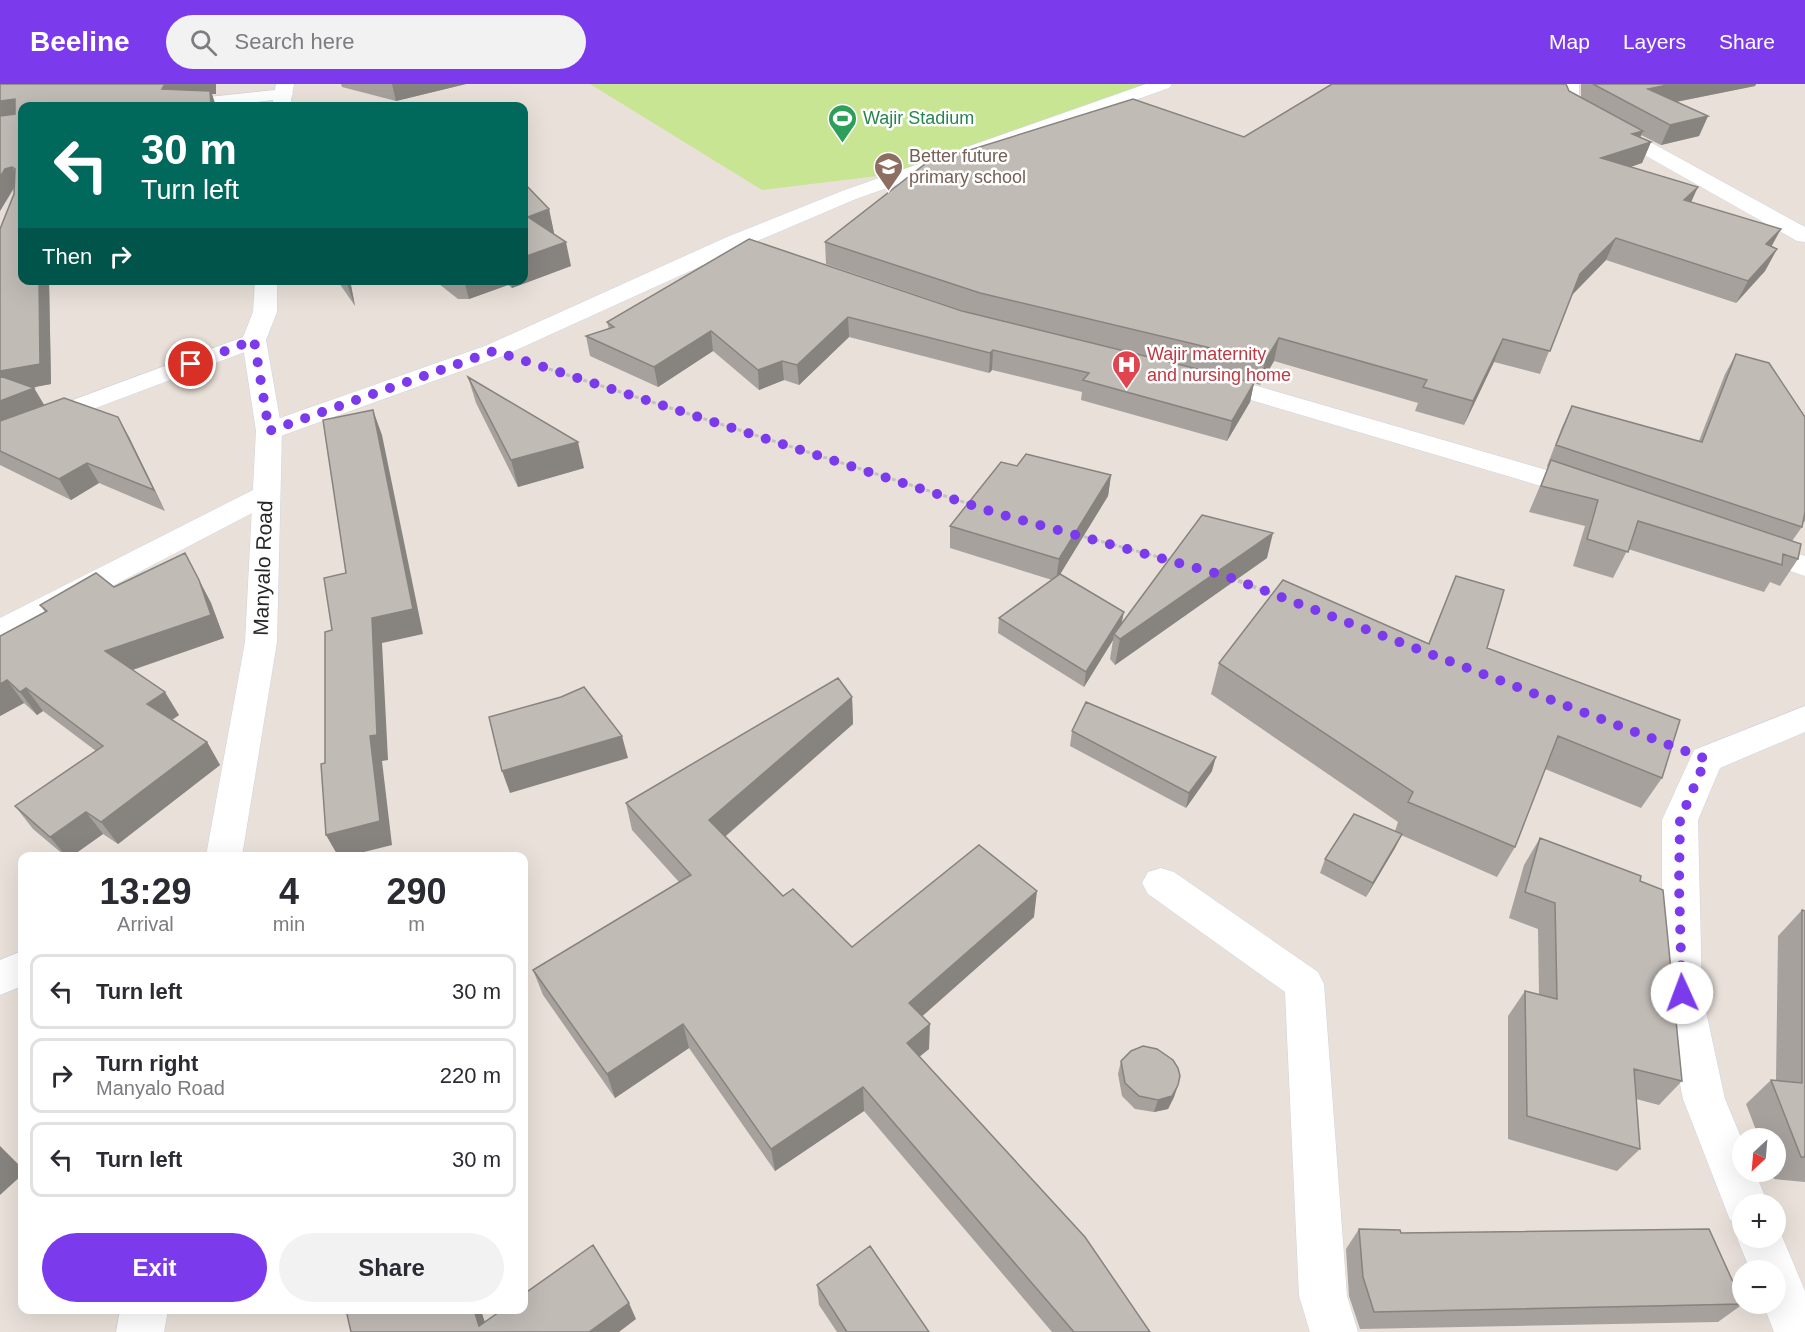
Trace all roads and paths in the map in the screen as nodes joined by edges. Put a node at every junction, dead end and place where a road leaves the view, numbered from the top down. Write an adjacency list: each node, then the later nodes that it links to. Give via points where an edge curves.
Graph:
1 (1163, 84): 6 (street, via 849,195)
2 (1570, 84): 5 (street, via 1570,105)
3 (283, 95): 4 (street)
4 (217, 102)
5 (1805, 236)
6 (735, 242): 7 (street); 10 (street)
7 (769, 254)
8 (266, 285): 9 (street, via 266,312)
9 (254, 340): 12 (street, Manyalo Road); 13 (street)
10 (494, 351): 12 (street); 16 (path)
11 (1189, 375): 15 (street)
12 (269, 431): 14 (street, Manyalo Road)
13 (0, 436)
14 (265, 495): 23 (street); 25 (street, Manyalo Road, via 261,642)
15 (1604, 497)
16 (977, 507)
17 (1068, 532): 19 (path)
18 (1727, 539): 20 (street)
19 (1181, 564)
20 (1805, 566)
21 (1226, 576): 22 (path)
22 (1281, 597)
23 (0, 631)
24 (1805, 718): 29 (street, via 1706,759 1680,820 1682,993 1704,1099)
25 (225, 852)
26 (1161, 884): 33 (street, via 1304,984 1323,1296)
27 (18, 970): 28 (street)
28 (0, 978)
29 (1742, 1194)
30 (1786, 1303): 34 (street)
31 (143, 1314): 32 (street)
32 (140, 1332)
33 (1335, 1332)
34 (1798, 1332)

